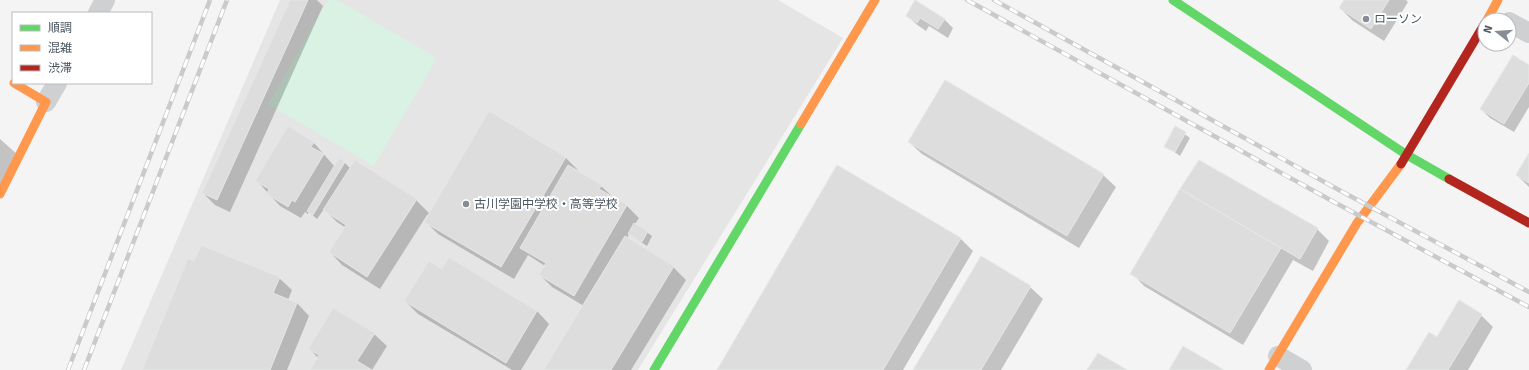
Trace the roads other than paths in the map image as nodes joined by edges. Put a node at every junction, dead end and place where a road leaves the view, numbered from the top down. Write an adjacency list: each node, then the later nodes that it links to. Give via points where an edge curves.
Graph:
1 (105, 0): 4 (street)
2 (874, 0): 15 (street)
3 (1173, 0): 11 (street)
4 (99, 12)
5 (1517, 26): 6 (street)
6 (1529, 33)
7 (1477, 42): 11 (street)
8 (14, 84): 10 (street)
9 (56, 84): 10 (street)
10 (46, 102): 12 (street)
11 (1407, 155): 13 (street); 14 (street, via 1357,223)
12 (0, 194)
13 (1529, 223)
14 (1273, 363): 16 (street)
15 (654, 370)
16 (1302, 370)

